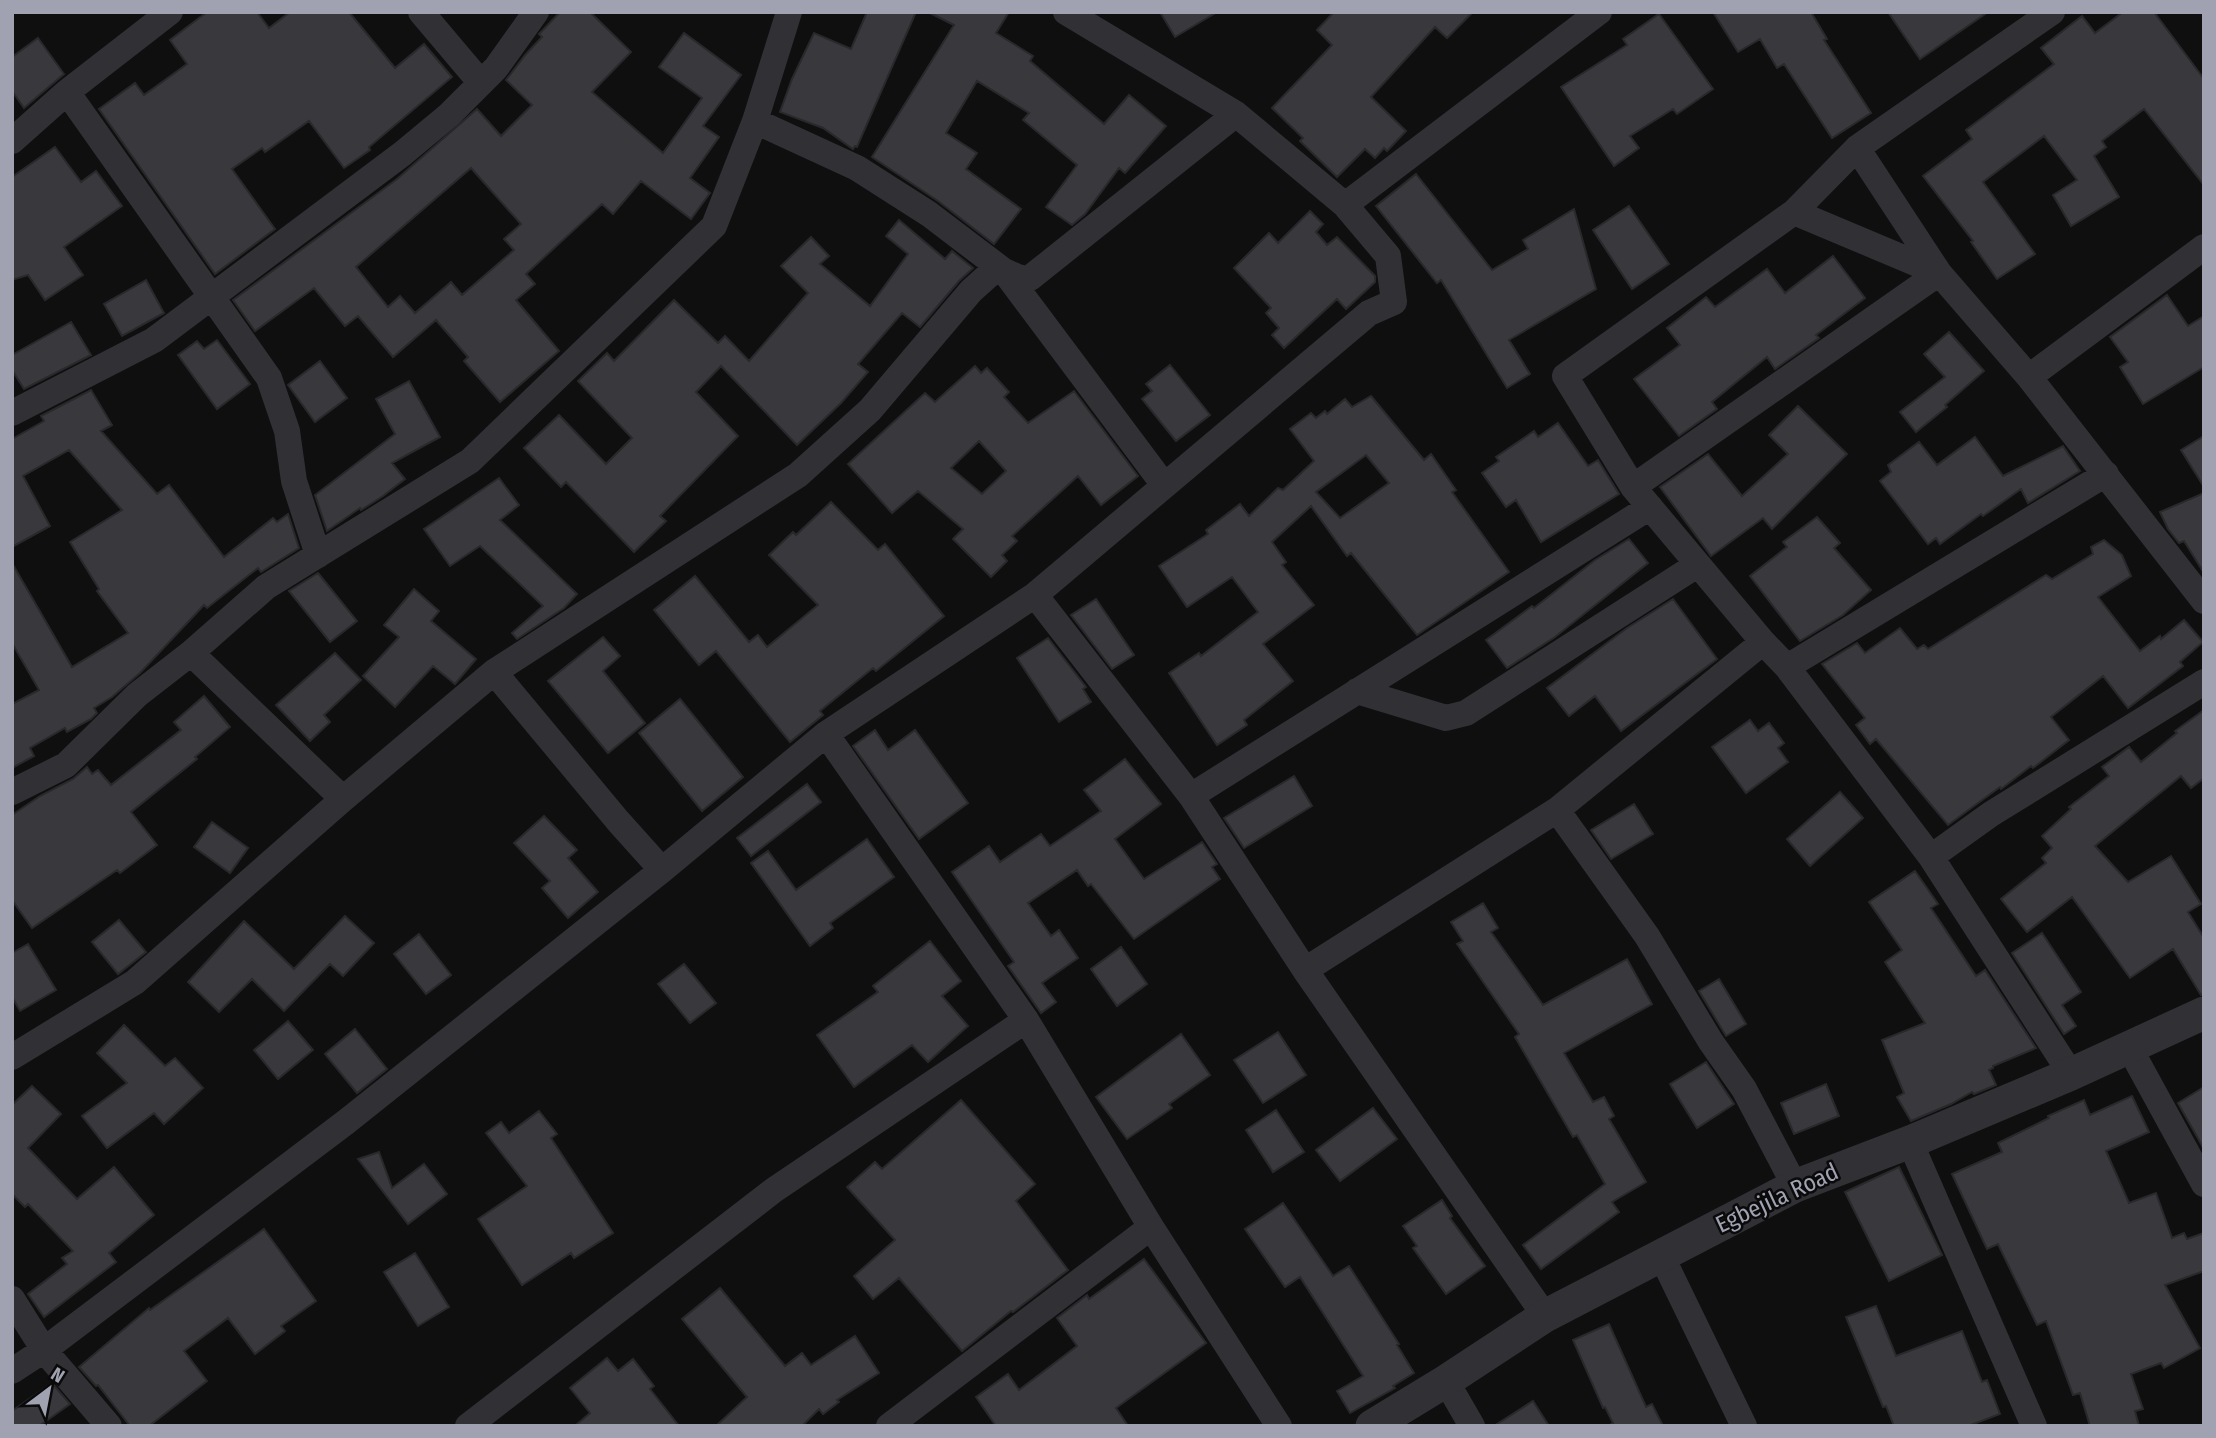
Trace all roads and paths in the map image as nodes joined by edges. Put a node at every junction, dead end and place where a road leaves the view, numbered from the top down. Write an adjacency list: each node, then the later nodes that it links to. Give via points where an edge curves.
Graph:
1 (170, 12): 9 (street)
2 (421, 12): 8 (street)
3 (536, 12): 8 (street)
4 (789, 12): 11 (street)
5 (1599, 12): 14 (street)
6 (2052, 12): 13 (street)
7 (1082, 16): 10 (street)
8 (481, 83): 19 (street, via 402,154)
9 (67, 92): 12 (street); 19 (street)
10 (1236, 114): 14 (street); 17 (street, via 1030,278)
11 (755, 121): 17 (street, via 857,168 929,214); 26 (street, via 714,226 470,461)
12 (12, 141)
13 (1857, 148): 15 (street); 18 (street)
14 (1345, 205): 23 (street, via 1388,256 1394,302 1369,313)
15 (1794, 212): 18 (street); 24 (street, via 1565,376)
16 (2204, 247): 20 (street)
17 (1003, 271): 23 (street); 33 (street, via 992,272 971,291 870,410 797,475)
18 (1939, 273): 20 (street); 24 (street)
19 (211, 297): 21 (street, via 154,340); 26 (street, via 269,378)
20 (2029, 377): 22 (street)
21 (12, 413)
22 (2106, 474): 29 (street); 32 (street)
23 (1164, 485): 28 (street)
24 (1633, 487): 25 (street)
25 (1650, 507): 27 (street); 35 (street)
26 (318, 555): 31 (street, via 266,587)
27 (1697, 565): 30 (street); 35 (street, via 1466,713 1446,718)
28 (1035, 595): 36 (street); 38 (street)
29 (2204, 601)
30 (1763, 642): 32 (street); 40 (street)
31 (191, 653): 37 (street, via 137,695 66,765); 39 (street)
32 (1787, 667): 41 (street)
33 (494, 672): 39 (street); 42 (street)
34 (2204, 682): 41 (street, via 1991,814)
35 (1357, 691): 38 (street)
36 (826, 734): 42 (street); 45 (street)
37 (12, 792)
38 (1191, 796): 43 (street)
39 (343, 799): 47 (street, via 135,982)
40 (1557, 810): 43 (street); 51 (street, via 1647,936 1744,1089)
41 (1931, 857): 48 (street)
42 (662, 870): 56 (street, via 346,1122)
43 (1305, 970): 55 (street)
44 (2204, 1013): 46 (street, Egbejila Road)
45 (1026, 1020): 52 (street); 60 (street, via 774,1190)
46 (2129, 1047): 48 (street, Egbejila Road); 50 (street)
47 (12, 1057)
48 (2071, 1074): 49 (street, Egbejila Road)
49 (1910, 1142): 51 (street, Egbejila Road); 66 (street)
50 (2204, 1184)
51 (1795, 1186): 53 (street, Egbejila Road)
52 (1151, 1227): 61 (street); 62 (street)
53 (1661, 1255): 55 (street, Egbejila Road); 65 (street)
54 (12, 1299): 56 (street)
55 (1545, 1316): 58 (street, Egbejila Road)
56 (44, 1350): 57 (street); 59 (street)
57 (12, 1371)
58 (1446, 1381): 63 (street, Egbejila Road); 64 (street)
59 (109, 1426)
60 (468, 1426)
61 (889, 1426)
62 (1279, 1426)
63 (1372, 1426)
64 (1472, 1426)
65 (1744, 1426)
66 (2034, 1426)

